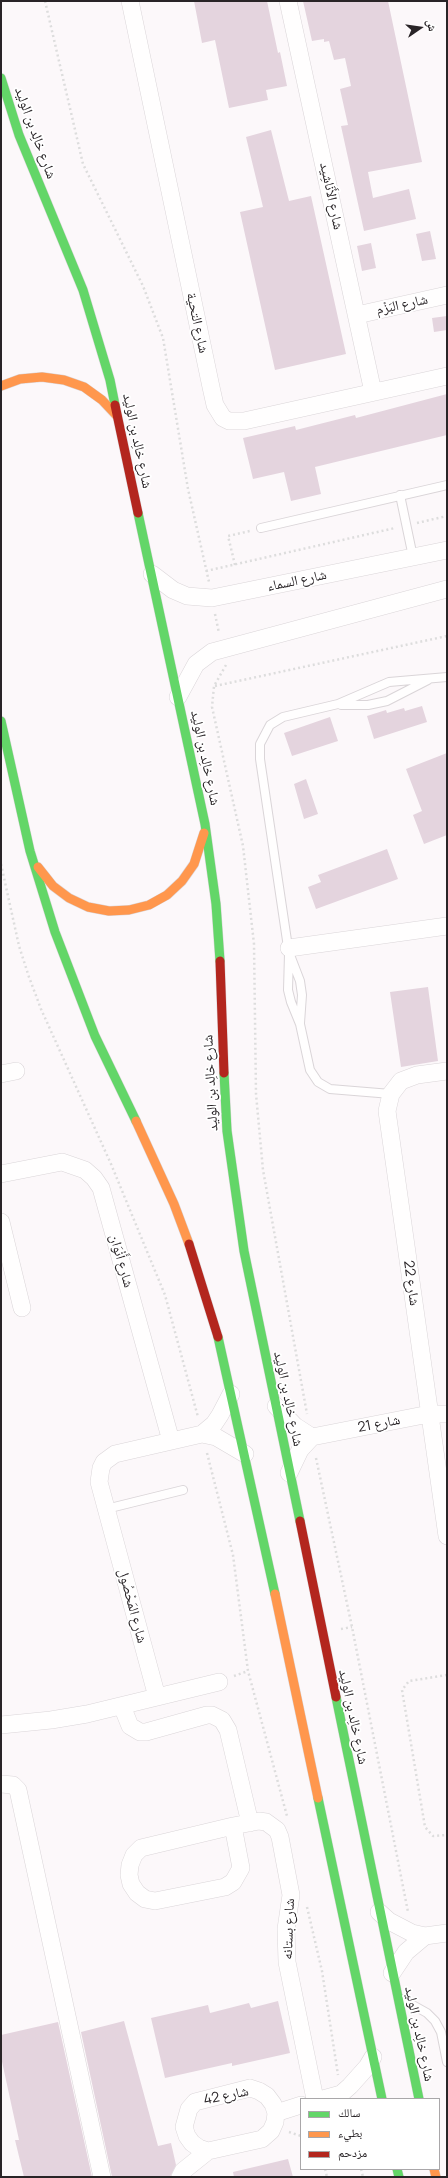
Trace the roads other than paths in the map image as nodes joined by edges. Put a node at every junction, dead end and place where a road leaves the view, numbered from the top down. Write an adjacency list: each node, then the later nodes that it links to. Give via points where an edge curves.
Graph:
1 (130, 1): 8 (street, شارع التحية, via 218,412 229,421 244,421)
2 (288, 1): 5 (street, شارع الأَنَاشِيد)
3 (1, 78): 9 (street, شارع خالِد بن الوليد, via 22,142 83,290 108,372)
4 (447, 295): 5 (street, شارع البَزْم)
5 (357, 315): 8 (street, شارع الأَنَاشِيد)
6 (447, 376): 8 (street, شارع التحية)
7 (1, 386): 9 (street, via 20,379 42,377 64,380 84,388 102,400)
8 (373, 392)
9 (117, 416): 15 (street, شارع خالِد بن الوليد)
10 (447, 485): 11 (lane)
11 (400, 495): 12 (lane); 14 (lane)
12 (261, 528)
13 (447, 550): 14 (street, شارع السماء)
14 (413, 557): 15 (street, شارع السماء, via 212,598 187,596 173,590)
15 (152, 574): 19 (street, شارع خالِد بن الوليد)
16 (447, 589): 19 (street, via 212,652 196,664)
17 (447, 677): 18 (lane)
18 (428, 680): 20 (lane, via 408,679 389,682); 20 (lane, via 387,701 368,705)
19 (178, 697): 22 (street, شارع خالِد بن الوليد)
20 (338, 704): 25 (lane, via 276,720 266,730 260,744 260,759)
21 (2, 730): 23 (street)
22 (205, 824): 23 (street, via 202,844 194,864 182,881 167,895 149,905 129,910 109,911 88,907 69,898 53,886); 33 (street, شارع خالِد بن الوليد, via 219,949 224,1095 231,1166 244,1251)
23 (30, 852): 32 (street, via 55,932 92,1029 154,1158 190,1246 218,1337)
24 (447, 926): 25 (street)
25 (289, 951): 26 (lane, via 301,988); 26 (lane, via 288,990)
26 (300, 1024): 28 (lane, via 310,1070 318,1082 337,1090)
27 (447, 1071): 28 (street, via 409,1077 398,1084)
28 (391, 1094): 34 (street, شارع 22, via 387,1111)
29 (1, 1174): 38 (street, شارع أَنْوَان, via 62,1162 85,1170 101,1188)
30 (1, 1222): 31 (street)
31 (22, 1308)
32 (231, 1394): 36 (street, via 214,1424); 39 (street)
33 (275, 1405): 37 (street, via 295,1426); 40 (street, شارع خالِد بن الوليد)
34 (429, 1414): 35 (street, شارع 21); 37 (street, شارع 21); 43 (street, شارع 22)
35 (447, 1414)
36 (202, 1434): 38 (street, شارع المَحْصُول); 39 (street, via 216,1437)
37 (312, 1437): 40 (street, via 300,1450)
38 (171, 1441): 42 (street, شارع المَحْصُول, via 115,1454 104,1462 99,1482)
39 (244, 1454): 56 (street)
40 (289, 1473): 51 (street, شارع خالِد بن الوليد)
41 (183, 1490): 42 (lane)
42 (106, 1509): 45 (street, شارع المَحْصُول)
43 (447, 1536)
44 (220, 1682): 45 (street)
45 (157, 1697): 46 (street)
46 (122, 1706): 47 (street, via 51,1720); 49 (street, via 130,1726 140,1732 207,1716 222,1720 228,1730)
47 (1, 1725)
48 (1, 1784): 66 (street, via 12,1784 18,1790)
49 (250, 1823): 50 (street, شارع بستانه); 59 (street, شارع بستانه, via 266,1822 277,1830 280,1836 291,1895 286,1929 287,1962)
50 (233, 1826): 50 (street, شارع بستانه, via 241,1868 233,1882 225,1887 155,1901 145,1899 131,1884 130,1865 134,1855 141,1848)
51 (379, 1912): 53 (street, via 389,1921); 54 (street, شارع خالِد بن الوليد)
52 (447, 1933): 53 (street)
53 (419, 1935): 54 (street)
54 (392, 1973): 55 (street, شارع خالِد بن الوليد)
55 (397, 1996): 57 (lane, via 427,2013 435,2021); 62 (street, شارع خالِد بن الوليد)
56 (373, 2057): 58 (street); 61 (street)
57 (447, 2062)
58 (346, 2096): 60 (street)
59 (315, 2098)
60 (331, 2098)
61 (382, 2098)
62 (419, 2098)
63 (300, 2105): 64 (street)
64 (276, 2113): 65 (street, via 271,2131 262,2139); 65 (street, شارع 42, via 267,2096 250,2088 195,2102 185,2117 186,2136 199,2148)
65 (208, 2151): 67 (street)
66 (102, 2177)
67 (180, 2177)

